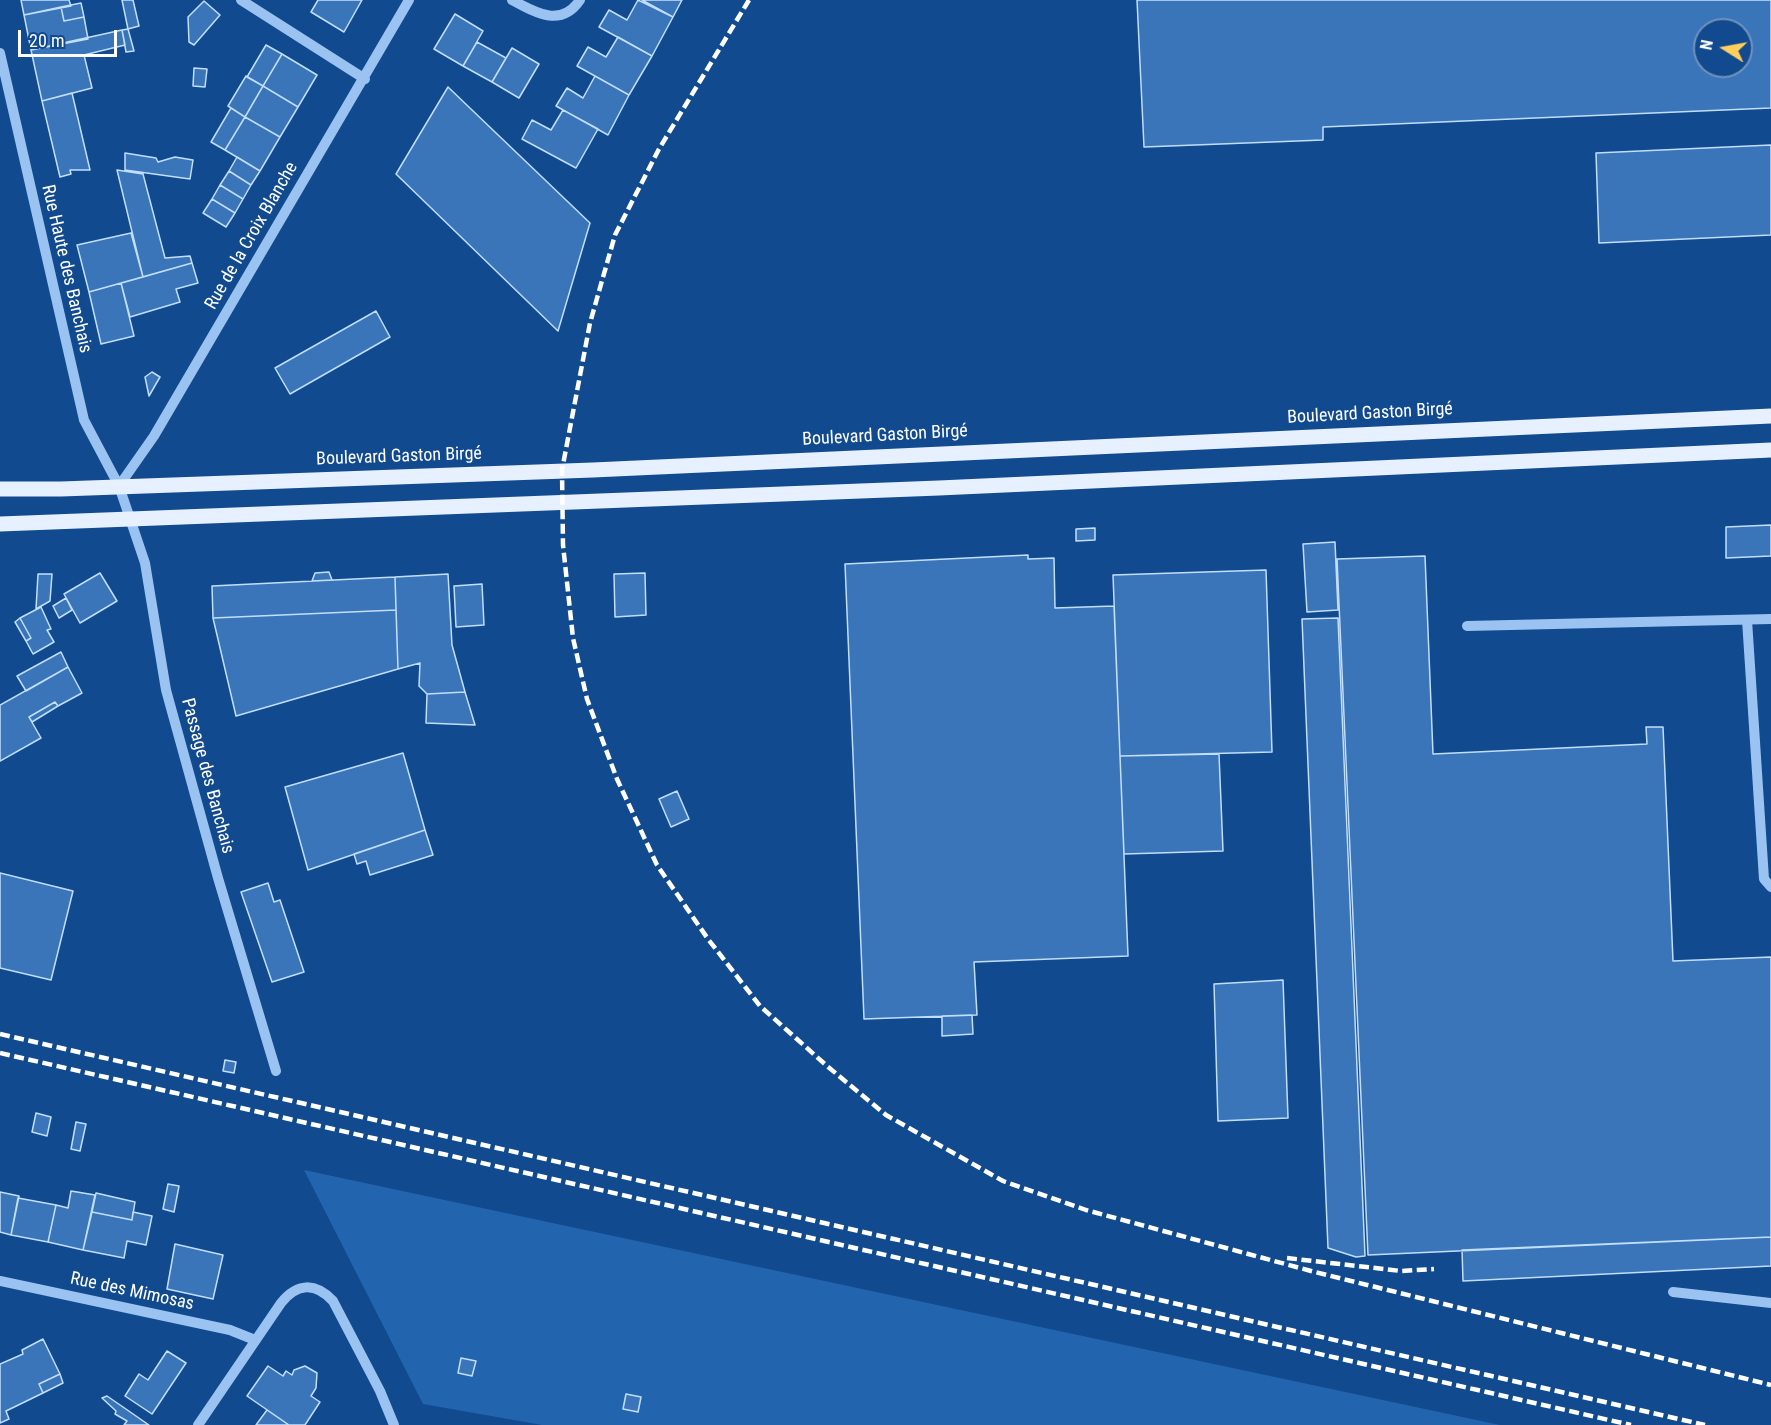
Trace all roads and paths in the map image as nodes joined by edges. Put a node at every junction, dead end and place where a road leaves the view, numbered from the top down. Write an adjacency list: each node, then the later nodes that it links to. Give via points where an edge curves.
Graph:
1 (241, 0): 6 (street)
2 (409, 0): 6 (street, Rue de la Croix Blanche)
3 (512, 0): 4 (street, via 547,17 570,12)
4 (580, 0)
5 (0, 53): 9 (street, Rue Haute des Banchais, via 84,420)
6 (365, 79): 9 (street, Rue de la Croix Blanche, via 154,436)
7 (1771, 416): 9 (main road, Boulevard Gaston Birgé, via 593,470)
8 (1771, 450): 11 (main road, via 917,489)
9 (119, 486): 10 (main road, Boulevard Gaston Birgé); 11 (street, Passage des Banchais)
10 (0, 489)
11 (130, 518): 12 (main road); 17 (street, Passage des Banchais, via 145,563 166,690)
12 (0, 524)
13 (1771, 619): 14 (street)
14 (1747, 620): 15 (street); 16 (street, via 1764,879)
15 (1467, 626)
16 (1771, 887)
17 (276, 1071)
18 (1, 1282): 21 (street, Rue des Mimosas, via 230,1330)
19 (1673, 1292): 20 (street)
20 (1771, 1303)
21 (255, 1340): 22 (street); 23 (street, via 289,1292 301,1286 324,1291 333,1301)
22 (198, 1425)
23 (394, 1425)

